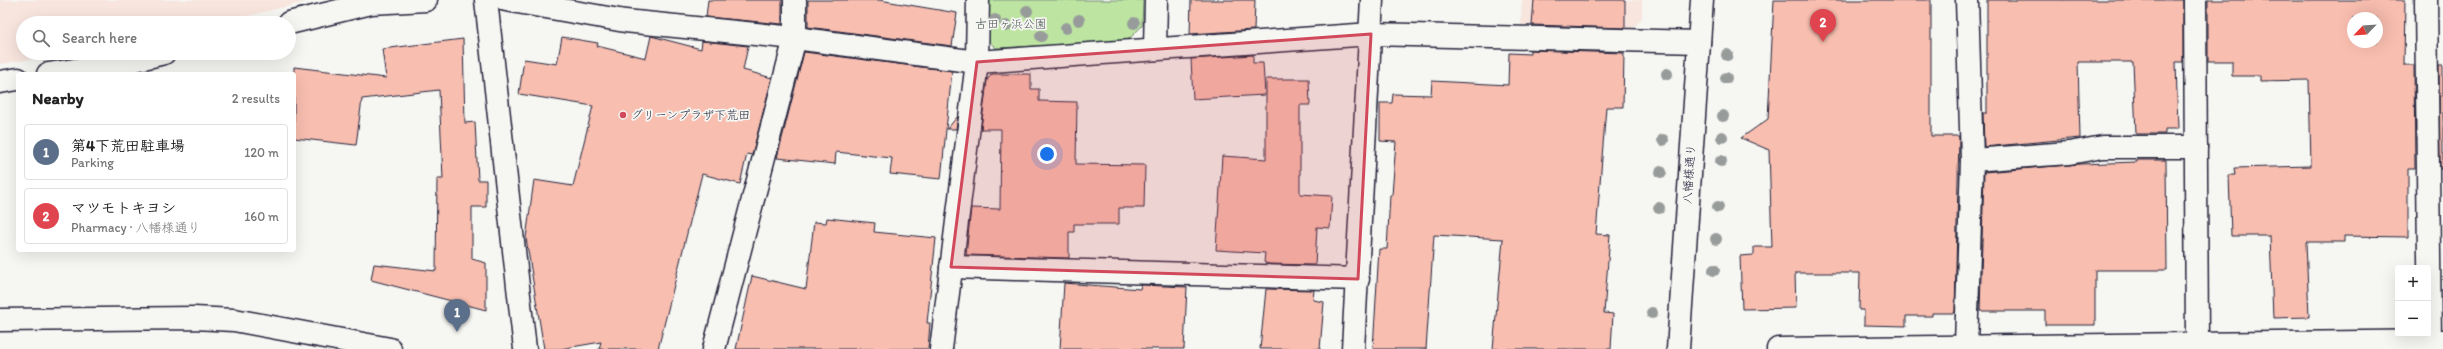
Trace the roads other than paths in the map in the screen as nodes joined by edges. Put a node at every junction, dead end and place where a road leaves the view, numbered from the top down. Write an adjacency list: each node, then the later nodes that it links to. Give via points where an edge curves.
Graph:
1 (426, 0): 12 (street, via 371,3)
2 (486, 0): 32 (street)
3 (506, 0): 14 (street, via 625,21)
4 (795, 0): 14 (street)
5 (978, 0): 18 (street)
6 (1156, 0): 16 (street)
7 (1372, 0): 13 (street)
8 (1702, 0): 15 (street, 八幡様通り)
9 (1967, 0): 23 (street)
10 (2195, 0): 22 (street)
11 (2426, 0): 27 (street)
12 (296, 21)
13 (1371, 34): 15 (street); 16 (street); 25 (street)
14 (795, 38): 18 (street); 33 (street)
15 (1699, 42): 36 (street, 八幡様通り)
16 (1155, 49): 18 (street)
17 (136, 60): 19 (street)
18 (977, 62): 24 (street)
19 (61, 72)
20 (16, 79): 21 (street)
21 (0, 82)
22 (2196, 147): 23 (street, via 2103,147 2069,153); 28 (street)
23 (1972, 160): 30 (street)
24 (951, 268): 25 (street); 34 (street)
25 (1358, 279): 35 (street)
26 (0, 320): 31 (street, via 234,320)
27 (2436, 341): 28 (street)
28 (2197, 343): 29 (street)
29 (2155, 346): 30 (street)
30 (1954, 347): 37 (street)
31 (390, 349)
32 (525, 349)
33 (714, 349)
34 (941, 349)
35 (1353, 349)
36 (1678, 349)
37 (1778, 349)

